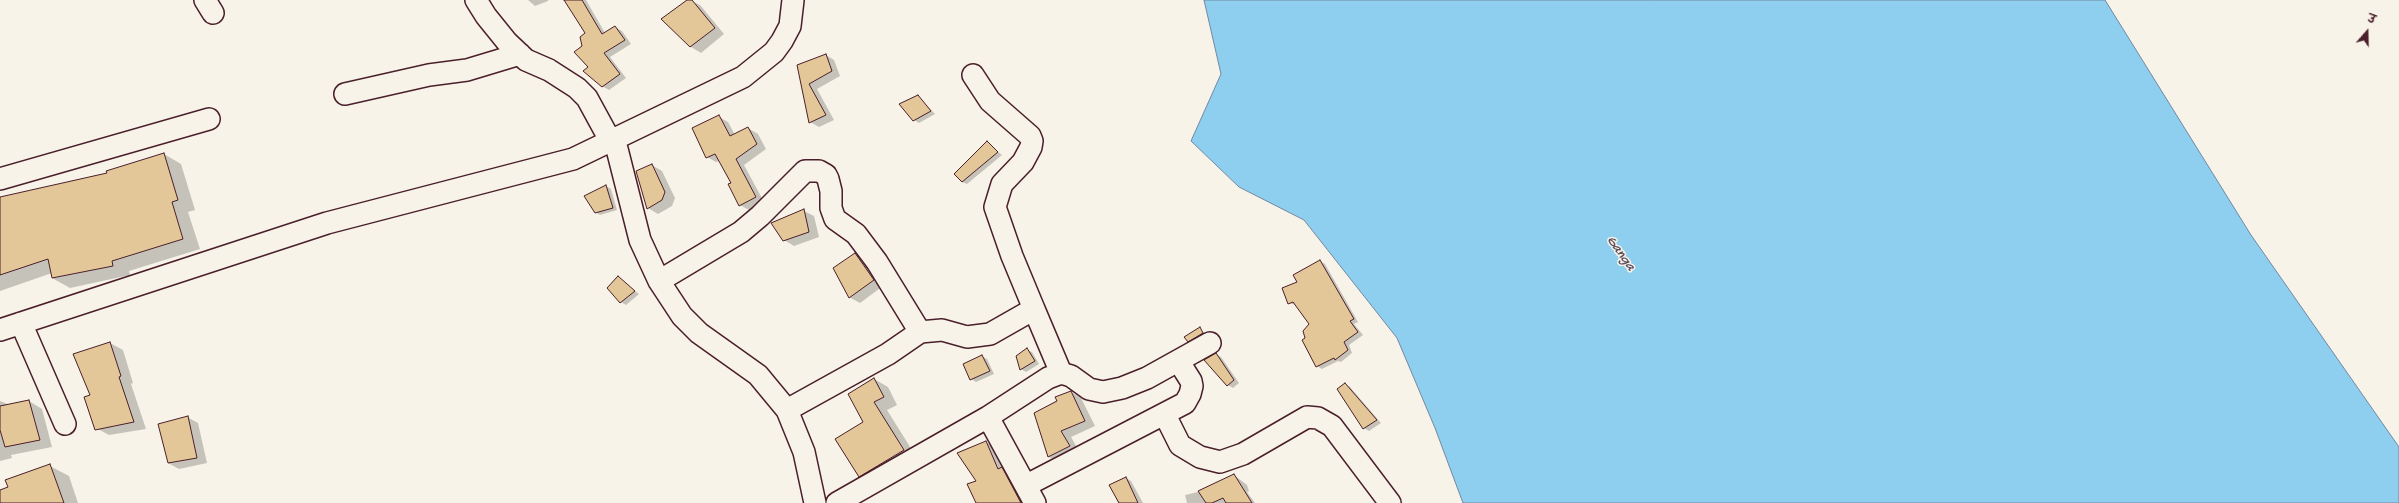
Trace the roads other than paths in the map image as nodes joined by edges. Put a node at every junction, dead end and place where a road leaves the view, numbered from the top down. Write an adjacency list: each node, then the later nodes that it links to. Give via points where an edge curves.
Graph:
1 (476, 0): 3 (street, via 502,37)
2 (793, 0): 7 (street, via 790,26 782,41 774,52 743,77)
3 (520, 54): 5 (street, via 467,70 429,75); 7 (street, via 526,60 549,70 577,88 587,98)
4 (973, 75): 10 (street, via 1000,113 1030,136 1032,141 1023,162 1002,184 995,207)
5 (345, 94)
6 (209, 119): 8 (street)
7 (612, 142): 9 (street, via 640,240); 11 (street, via 573,159 327,223)
8 (0, 179)
9 (659, 281): 13 (street, via 741,232 805,172 820,171 828,179 831,208 835,219 856,234 873,256); 17 (street, via 682,316 699,333 758,375)
10 (1034, 309): 13 (street, via 990,334 967,337 942,330); 16 (street)
11 (21, 323): 12 (street); 20 (street)
12 (0, 330)
13 (920, 332): 17 (street, via 888,354)
14 (1210, 343): 15 (street)
15 (1179, 362): 16 (street, via 1122,388 1103,392 1089,389 1071,376); 18 (street, via 1190,381 1190,394 1185,403)
16 (1061, 373): 19 (street, via 1048,378)
17 (787, 410): 22 (street, via 804,452)
18 (1165, 415): 21 (street); 24 (street, via 1180,446 1200,457 1220,462 1243,454 1307,417 1318,418 1332,426)
19 (988, 417): 21 (street); 23 (street)
20 (65, 424)
21 (1031, 494)
22 (815, 503)
23 (837, 503)
24 (1390, 503)

